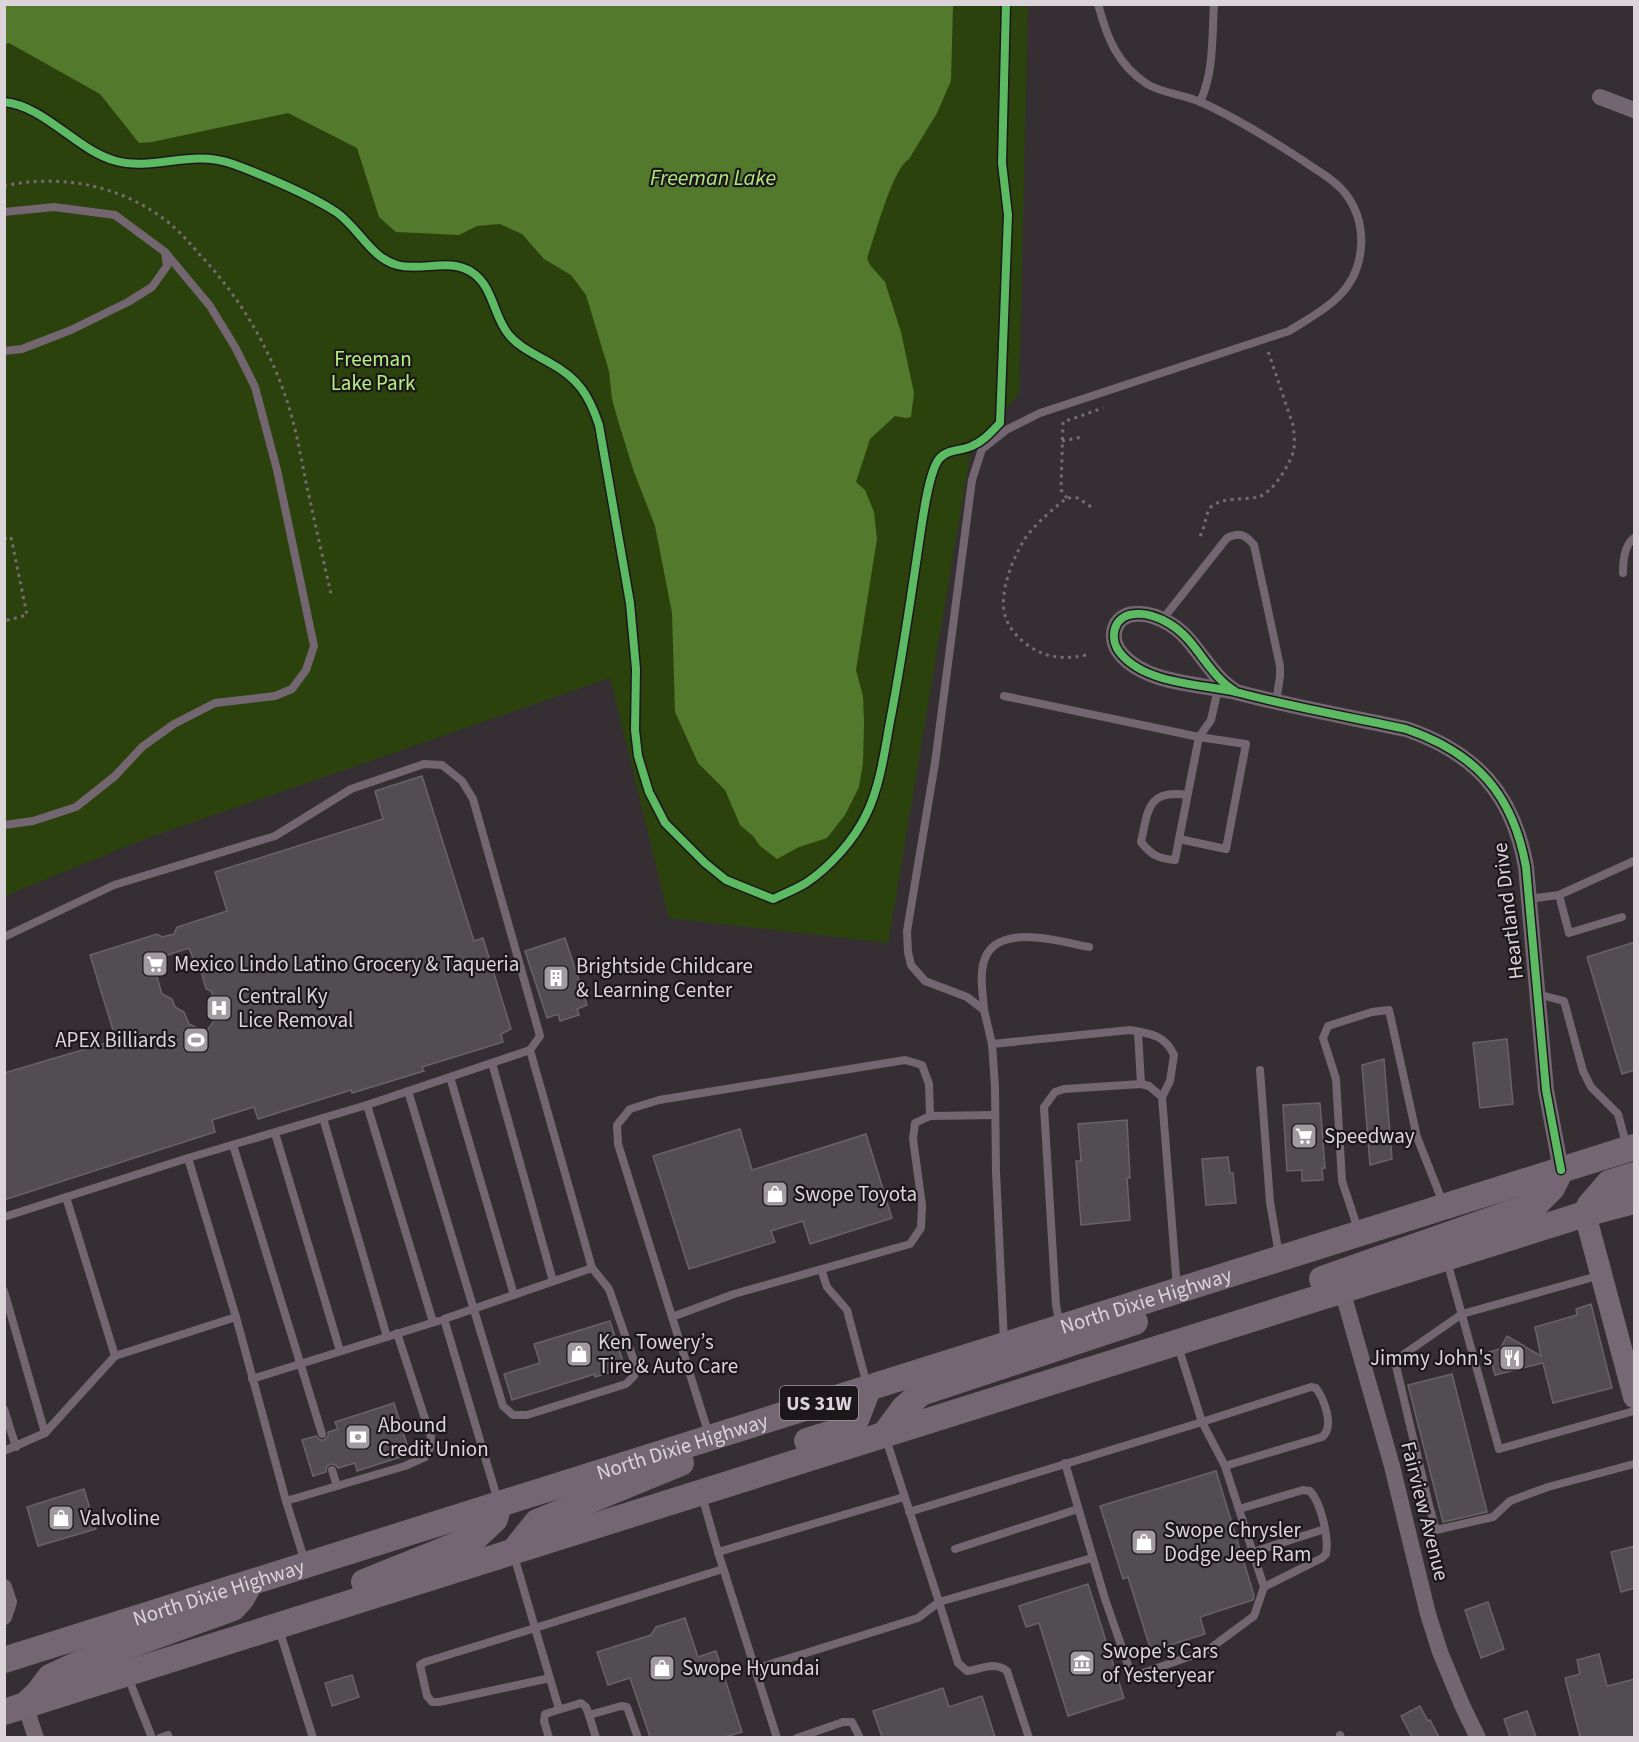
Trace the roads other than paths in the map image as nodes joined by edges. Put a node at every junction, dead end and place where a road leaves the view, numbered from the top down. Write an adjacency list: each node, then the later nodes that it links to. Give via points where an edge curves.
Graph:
1 (1098, 4): 4 (lane, via 1118,58 1148,85)
2 (1214, 4): 4 (lane, via 1208,86)
3 (1600, 97): 5 (street)
4 (1200, 102): 27 (lane, via 1235,118 1345,192 1359,216 1361,255 1355,274 1339,296 1289,331 1040,413 1006,430 982,449 972,480 935,763 907,931 911,964 924,981 967,997)
5 (1635, 110)
6 (4, 212): 7 (lane, via 54,207 115,215)
7 (165, 252): 8 (lane, via 167,266 152,287 136,297 70,330 22,349); 18 (lane, via 210,306 255,387 277,470 314,646 306,670 292,690 275,696 215,703 174,724 142,747 115,776 76,807 33,821)
8 (4, 351)
9 (1635, 537): 10 (lane, via 1630,540)
10 (1623, 573)
11 (1162, 620): 12 (street, Heartland Drive, via 1145,614 1124,617 1113,633 1119,652 1146,672); 13 (street, Heartland Drive, via 1190,641 1222,681); 15 (lane, via 1227,538 1234,534 1248,537 1254,545 1280,666)
12 (1218, 689): 13 (street, Heartland Drive); 16 (lane, via 1211,720)
13 (1236, 692): 15 (street, Heartland Drive)
14 (1004, 696): 16 (lane)
15 (1276, 702): 22 (street, Heartland Drive, via 1406,729 1450,747 1469,761 1502,798 1513,820 1521,843)
16 (1199, 737): 17 (lane); 19 (lane, via 1246,744 1226,849)
17 (1187, 795): 19 (lane); 19 (lane, via 1160,796 1149,805 1142,842 1150,854 1175,860)
18 (4, 825)
19 (1179, 839)
20 (1635, 861): 21 (lane)
21 (1559, 895): 22 (lane); 23 (lane, via 1569,933)
22 (1528, 899): 26 (street, Heartland Drive)
23 (1622, 917)
24 (4, 937): 30 (lane, via 114,885 276,836 351,789 424,764 442,765 462,781 473,799 540,1036)
25 (1089, 947): 27 (lane, via 1026,936 1002,940 987,953 982,975)
26 (1536, 994): 43 (lane, via 1564,1001 1583,1071 1591,1087 1618,1114); 45 (street, Heartland Drive, via 1546,1090)
27 (984, 1010): 29 (lane)
28 (1138, 1032): 29 (lane); 34 (lane); 36 (lane, via 1162,1039 1174,1055 1170,1081)
29 (992, 1044): 38 (lane)
30 (530, 1050): 31 (lane); 55 (lane)
31 (492, 1063): 33 (lane); 58 (lane)
32 (1260, 1071): 54 (lane, via 1270,1202)
33 (450, 1077): 35 (lane); 61 (lane)
34 (1141, 1084): 36 (lane); 69 (lane, via 1064,1089 1055,1092 1044,1107)
35 (408, 1091): 37 (lane); 63 (lane)
36 (1162, 1097): 62 (lane)
37 (367, 1105): 40 (lane); 68 (lane)
38 (995, 1115): 39 (lane); 73 (lane)
39 (930, 1116): 56 (lane, via 915,1123 912,1139 922,1205 921,1227 910,1244); 66 (lane, via 929,1084 922,1065 905,1060 659,1100 630,1109 617,1125 618,1144)
40 (323, 1118): 41 (lane); 71 (lane)
41 (275, 1132): 42 (lane); 74 (lane)
42 (233, 1145): 44 (lane); 76 (lane)
43 (1631, 1148): 45 (main road, North Dixie Highway / US 31W)
44 (188, 1158): 47 (lane); 65 (lane)
45 (1561, 1170): 49 (main road, North Dixie Highway / US 31W); 77 (main road, via 1552,1188 1536,1204 1115,1351)
46 (1635, 1175): 50 (main road, via 1609,1183)
47 (66, 1197): 51 (lane); 75 (lane)
48 (1635, 1201): 50 (main road, US 31W)
49 (1444, 1207): 52 (main road, North Dixie Highway / US 31W); 52 (lane, via 1417,1137 1389,1011 1372,1012 1328,1026 1323,1038 1336,1079 1342,1181)
50 (1586, 1214): 53 (main road, US 31W); 57 (street)
51 (4, 1217)
52 (1360, 1233): 54 (main road, North Dixie Highway / US 31W)
53 (1446, 1258): 59 (main road, US 31W); 64 (lane)
54 (1279, 1259): 62 (main road, North Dixie Highway / US 31W)
55 (592, 1268): 58 (lane); 63 (lane, via 609,1289 634,1361 634,1376 626,1384 513,1415 503,1406)
56 (821, 1269): 66 (lane); 79 (lane, via 827,1287 847,1310)
57 (1601, 1274): 64 (lane); 80 (street)
58 (553, 1281): 61 (lane)
59 (1342, 1290): 72 (main road, US 31W); 138 (street, Fairview Avenue, via 1392,1466 1428,1614 1440,1652)
60 (4, 1291): 84 (lane)
61 (514, 1295): 63 (lane)
62 (1166, 1295): 69 (main road, North Dixie Highway / US 31W); 86 (main road, via 1135,1323 921,1393)
63 (473, 1309): 67 (lane)
64 (1462, 1314): 82 (lane, via 1499,1449); 91 (lane, via 1400,1357 1396,1366 1436,1530 1493,1517 1510,1501)
65 (236, 1317): 75 (lane); 78 (lane)
66 (672, 1317): 87 (lane)
67 (444, 1319): 68 (lane); 98 (lane)
68 (433, 1322): 70 (lane)
69 (1060, 1328): 73 (main road, North Dixie Highway / US 31W)
70 (397, 1333): 71 (lane); 94 (lane, via 431,1437 430,1448 425,1457 405,1466)
71 (387, 1337): 74 (lane)
72 (1177, 1342): 77 (main road, US 31W); 83 (lane)
73 (1004, 1346): 79 (main road, North Dixie Highway / US 31W)
74 (340, 1351): 76 (lane)
75 (115, 1356): 84 (lane)
76 (300, 1364): 78 (lane); 85 (lane)
77 (1100, 1366): 86 (main road, US 31W)
78 (252, 1379): 97 (lane)
79 (859, 1391): 87 (main road, North Dixie Highway / US 31W); 101 (main road, via 856,1420 836,1432 664,1488 653,1496); 105 (main road, via 833,1415 680,1463 537,1522)
80 (1634, 1396)
81 (4, 1409): 88 (lane)
82 (1635, 1411)
83 (1202, 1422): 90 (lane); 92 (lane); 92 (lane, via 1311,1387 1319,1392 1329,1425 1322,1437)
84 (45, 1433): 88 (lane)
85 (322, 1434)
86 (884, 1435): 95 (main road, US 31W); 96 (lane)
87 (710, 1438): 98 (main road, North Dixie Highway / US 31W)
88 (16, 1447): 89 (lane)
89 (4, 1450)
90 (1065, 1463): 99 (lane); 102 (lane)
91 (1635, 1464)
92 (1225, 1466): 100 (lane)
93 (332, 1470): 94 (lane)
94 (337, 1486): 97 (lane)
95 (701, 1492): 101 (main road, US 31W); 106 (lane)
96 (904, 1497): 102 (lane); 106 (lane)
97 (286, 1501): 109 (lane)
98 (499, 1505): 109 (main road, North Dixie Highway / US 31W); 118 (main road, via 495,1519 476,1537 350,1588 220,1629)
99 (1078, 1509): 104 (lane); 108 (lane)
100 (1239, 1509): 103 (lane, via 1310,1491 1316,1497); 107 (lane)
101 (645, 1510): 105 (main road, US 31W)
102 (909, 1512): 114 (lane)
103 (1325, 1529): 107 (lane); 113 (lane, via 1326,1554)
104 (955, 1549)
105 (513, 1552): 116 (main road, US 31W); 117 (lane)
106 (718, 1552): 110 (lane)
107 (1253, 1552): 113 (lane)
108 (1092, 1558): 113 (lane, via 1134,1673 1208,1650 1254,1616); 114 (lane)
109 (306, 1565): 111 (main road, North Dixie Highway / US 31W)
110 (723, 1569): 117 (lane); 120 (lane)
111 (250, 1583): 119 (main road, North Dixie Highway / US 31W); 123 (main road, via 232,1608 78,1664 50,1677 38,1693)
112 (4, 1587): 115 (street, via 9,1602)
113 (1264, 1587)
114 (939, 1602): 120 (lane, via 918,1618); 137 (lane, via 958,1663 967,1671 990,1665 1007,1671)
115 (4, 1617)
116 (278, 1625): 118 (main road, US 31W); 130 (lane)
117 (535, 1628): 122 (lane); 122 (lane, via 420,1665 427,1696 432,1702 439,1702)
118 (207, 1648): 121 (main road, US 31W)
119 (5, 1658)
120 (755, 1669): 134 (lane)
121 (127, 1673): 123 (main road, US 31W); 127 (lane)
122 (550, 1678): 124 (lane)
123 (15, 1708): 126 (street)
124 (559, 1709): 125 (lane, via 581,1703); 131 (lane, via 545,1714)
125 (589, 1715): 132 (lane); 133 (lane, via 627,1707)
126 (36, 1737)
127 (152, 1737)
128 (160, 1737): 129 (lane)
129 (168, 1737)
130 (312, 1737)
131 (549, 1737)
132 (596, 1737)
133 (638, 1737)
134 (777, 1737)
135 (797, 1737): 136 (lane, via 843,1722 852,1722)
136 (860, 1737)
137 (1029, 1737)
138 (1478, 1737)

